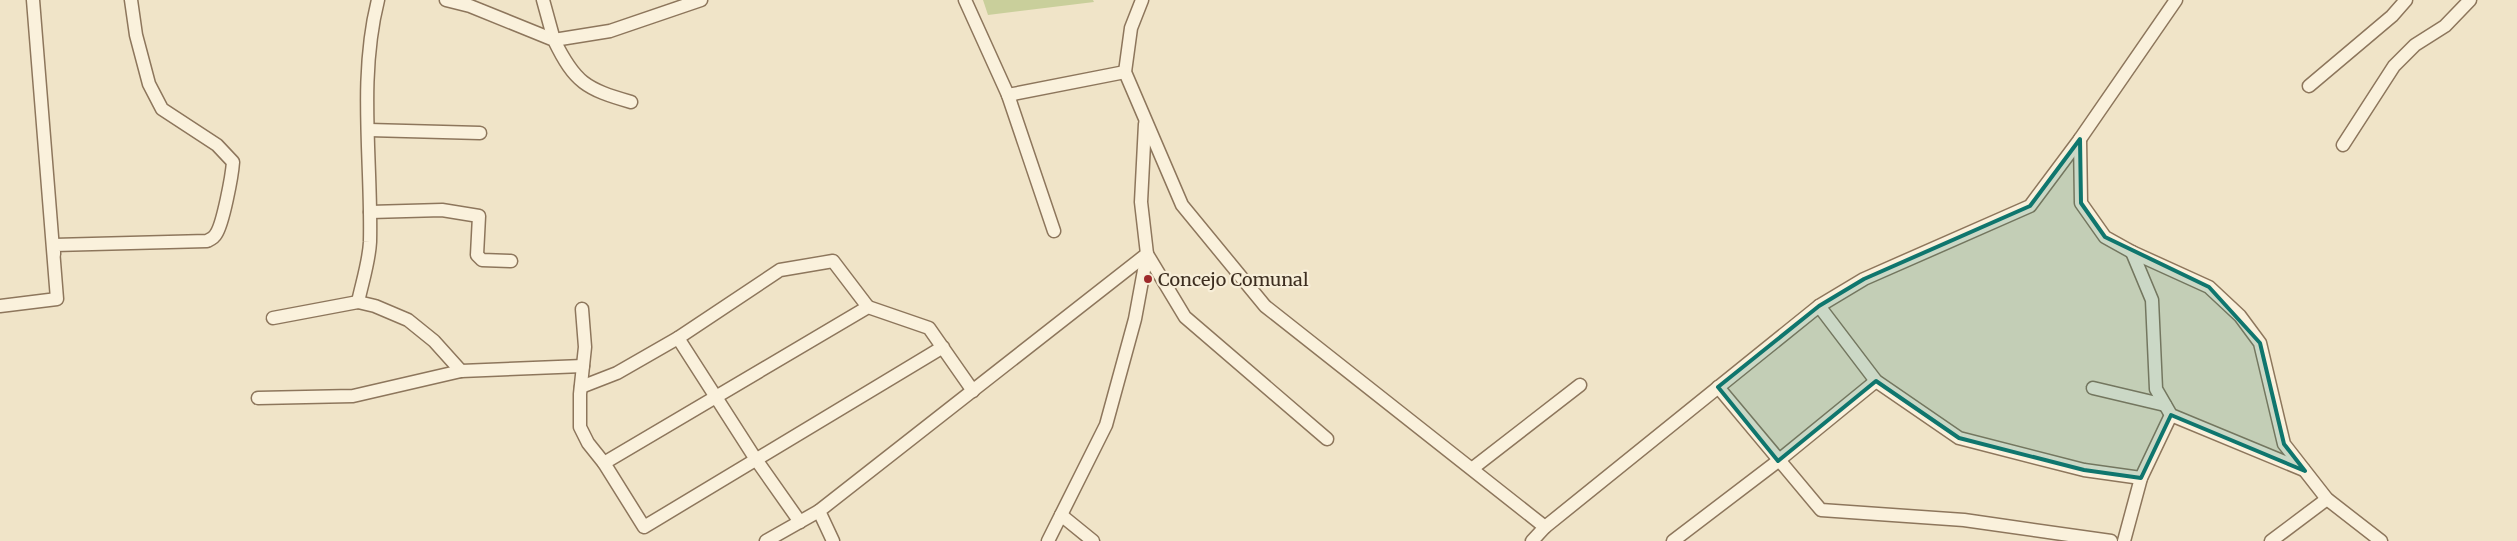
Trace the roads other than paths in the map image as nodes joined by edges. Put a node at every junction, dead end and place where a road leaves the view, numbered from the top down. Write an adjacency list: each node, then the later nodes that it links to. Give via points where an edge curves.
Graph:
1 (33, 0): 25 (street)
2 (131, 0): 25 (street, via 149,84 162,109 217,145 233,162 232,182 225,200 222,224 216,236 207,242 54,244)
3 (378, 0): 18 (street, via 370,30)
4 (543, 0): 12 (street)
5 (701, 0): 12 (street, via 610,31)
6 (965, 0): 15 (street)
7 (1142, 0): 13 (street, via 1131,28)
8 (2176, 0): 20 (street)
9 (2470, 0): 21 (street, via 2445,26 2415,45 2394,66)
10 (453, 1): 12 (street)
11 (2400, 2): 14 (street, via 2392,16)
12 (554, 40): 16 (street, via 566,64 584,85)
13 (1125, 72): 15 (street); 17 (street)
14 (2309, 86)
15 (1008, 94): 23 (street)
16 (631, 102)
17 (1145, 122): 26 (street, via 1141,202); 51 (street, via 1182,205 1265,306)
18 (369, 130): 19 (street); 22 (street)
19 (480, 133)
20 (2080, 140): 24 (street, via 2081,203 2105,237); 30 (street, via 2030,206 1864,279)
21 (2343, 145)
22 (370, 212): 27 (street, via 442,210 479,216 477,255 482,260); 28 (street, via 370,245)
23 (1054, 231)
24 (2132, 252): 46 (street, via 2152,300 2156,389); 52 (street, via 2209,287 2240,316 2260,343 2284,444)
25 (54, 254): 29 (street, via 57,299)
26 (1147, 254): 43 (street); 47 (street, via 1185,317); 56 (street, via 1135,319 1106,424)
27 (510, 261)
28 (358, 302): 33 (street); 37 (street, via 408,320 434,341)
29 (0, 306)
30 (1819, 306): 38 (street); 41 (street)
31 (868, 307): 34 (street, via 833,261 780,270); 35 (street, via 929,328); 44 (street)
32 (582, 309): 36 (street)
33 (272, 318)
34 (678, 338): 40 (street, via 617,373); 44 (street)
35 (943, 347): 43 (street); 48 (street)
36 (583, 366): 37 (street); 40 (street)
37 (461, 371): 45 (street, via 353,396)
38 (1876, 381): 49 (street); 53 (street, via 1959,438 2084,470)
39 (1580, 385): 51 (street)
40 (581, 386): 50 (street, via 580,427 588,444)
41 (1718, 387): 49 (street); 58 (street)
42 (2092, 388): 46 (street)
43 (974, 391): 55 (street)
44 (715, 397): 48 (street); 50 (street)
45 (258, 398)
46 (2168, 410): 52 (street); 53 (street)
47 (1326, 439)
48 (755, 458): 50 (street, via 644,527); 57 (street)
49 (1778, 461): 64 (street); 65 (street, via 1821,510 1964,520)
50 (604, 463)
51 (1473, 468): 58 (street)
52 (2305, 471): 54 (street)
53 (2141, 478): 66 (street)
54 (2327, 499): 67 (street); 68 (street)
55 (820, 511): 57 (street); 60 (street)
56 (1061, 516): 61 (street); 62 (street)
57 (800, 522): 59 (street)
58 (1545, 526): 63 (street)
59 (766, 541)
60 (833, 541)
61 (1048, 541)
62 (1093, 541)
63 (1532, 541)
64 (1673, 541)
65 (2111, 541)
66 (2124, 541)
67 (2270, 541)
68 (2381, 541)

